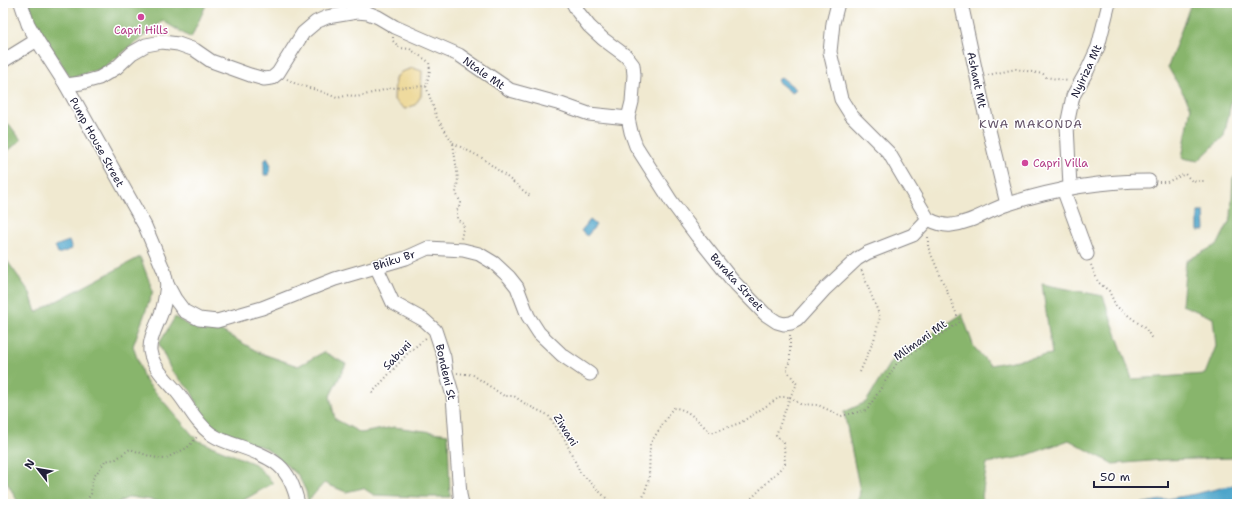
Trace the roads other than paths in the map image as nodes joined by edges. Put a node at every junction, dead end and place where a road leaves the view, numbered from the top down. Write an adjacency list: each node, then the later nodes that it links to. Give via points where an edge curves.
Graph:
1 (21, 3): 6 (street, Pump House Street)
2 (573, 3): 9 (street, via 589,26 626,56 633,65 632,102)
3 (838, 3): 13 (street, via 830,52 841,100 851,115 889,152)
4 (961, 3): 12 (street, Ashant Mt)
5 (1110, 3): 11 (street, Nyiriza Mt, via 1098,47 1073,96 1067,125)
6 (37, 40): 7 (street); 8 (street, Pump House Street)
7 (3, 61)
8 (66, 85): 9 (street, Ntale Mt, via 99,78 116,68 136,50 162,42 195,50 211,61 264,79 272,78 278,73 303,33 316,22 327,17 357,12 378,16 395,27 459,56 510,90 589,114); 16 (street, Pump House Street, via 145,226)
9 (628, 118): 13 (street, Baraka Street, via 636,146 648,167 697,236 732,280 765,314 777,322 791,323 857,259 913,235)
10 (1152, 181): 11 (street)
11 (1067, 188): 12 (street); 14 (street, Nyiriza Mt)
12 (1007, 204): 13 (street, via 961,224 938,224)
13 (928, 219)
14 (1087, 254)
15 (376, 266): 16 (street, Bhiku Br, via 335,278 262,308 217,321 199,319 184,311); 17 (street, Bhiku Br, via 406,258 428,248 463,250 479,254 510,277 539,333 562,355); 18 (street, Bondeni St, via 393,303 424,320 435,330 453,396)
16 (167, 284): 19 (street, via 163,310 152,336 150,350 153,362 204,428 219,439 265,456 280,465 289,476)
17 (590, 374)
18 (461, 499)
19 (298, 504)

